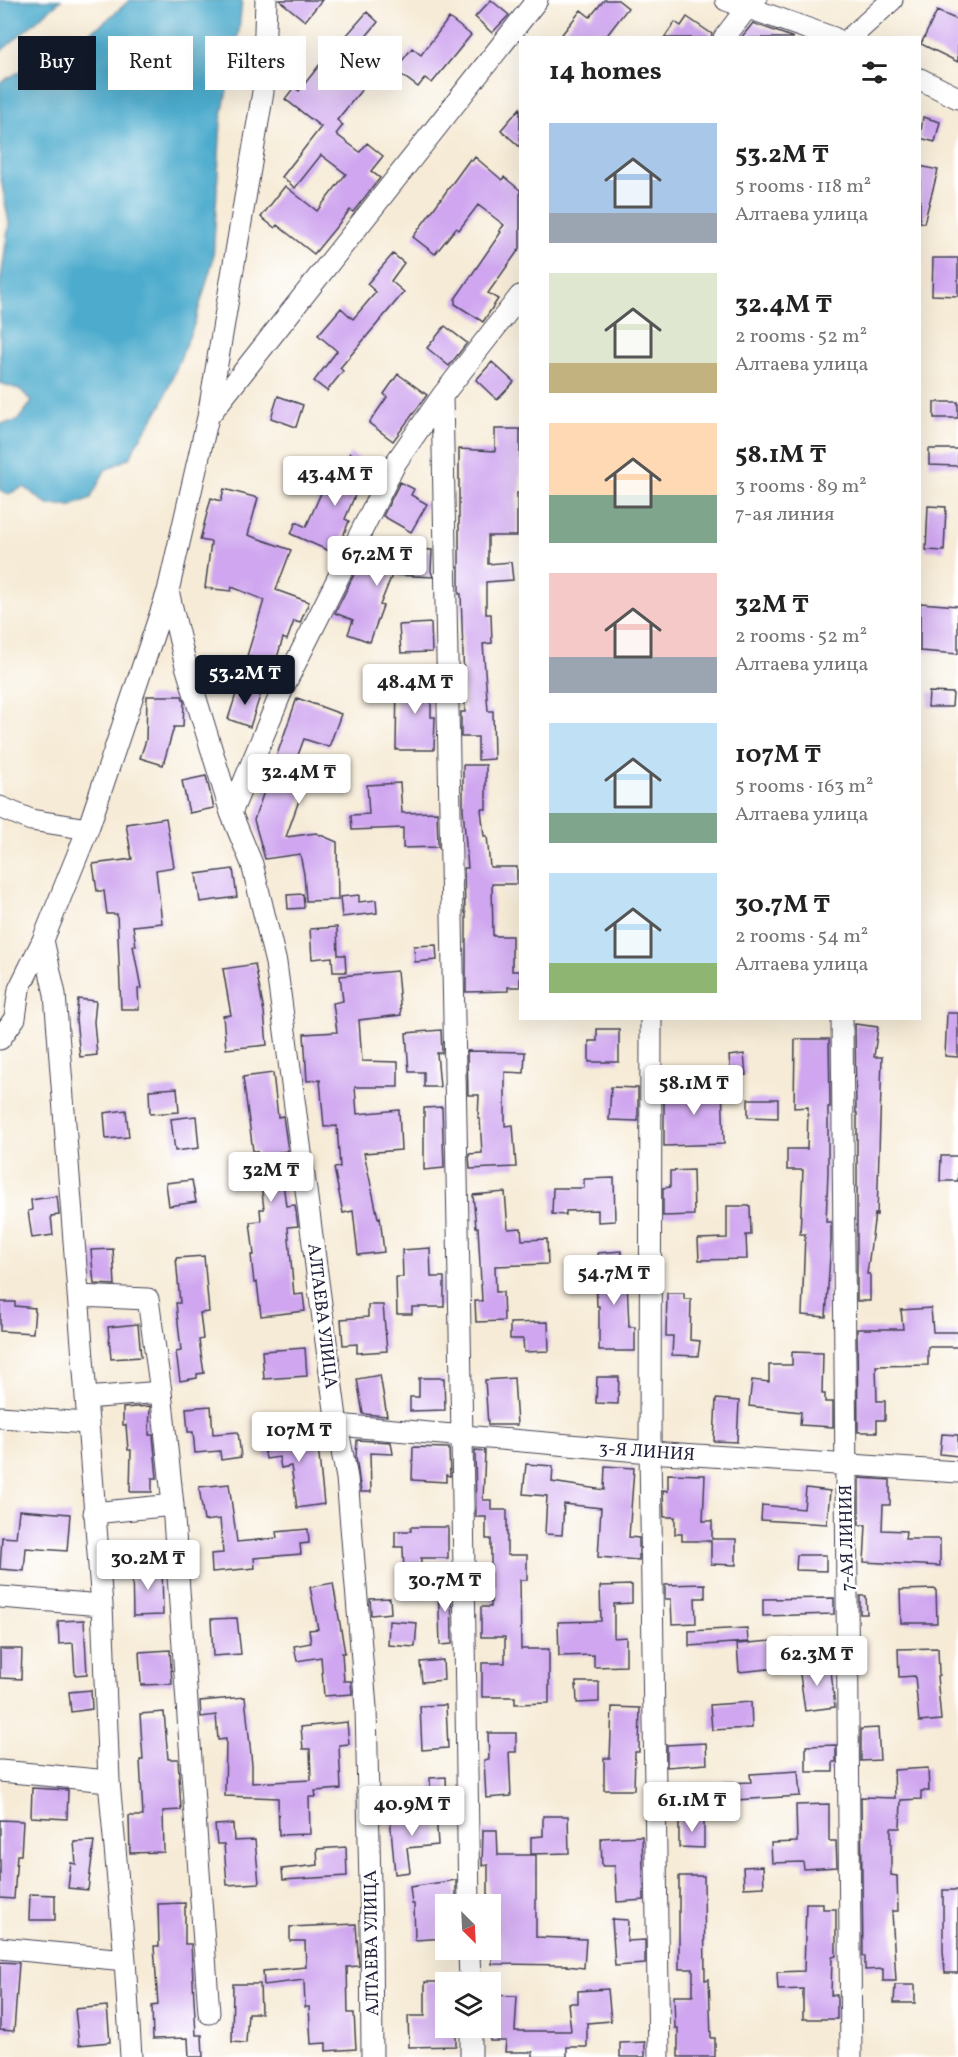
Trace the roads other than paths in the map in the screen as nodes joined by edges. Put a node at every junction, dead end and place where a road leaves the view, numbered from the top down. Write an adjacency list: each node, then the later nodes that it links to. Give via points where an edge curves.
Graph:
1 (266, 0): 13 (street, via 263,92)
2 (537, 0): 13 (street)
3 (726, 0): 5 (street)
4 (892, 0): 8 (street)
5 (752, 4): 6 (street); 7 (street)
6 (726, 36)
7 (829, 36)
8 (852, 36)
9 (921, 80): 10 (street)
10 (958, 98)
11 (519, 297): 12 (street)
12 (442, 396): 16 (street, via 396,462 283,688); 28 (street)
13 (208, 417): 14 (street)
14 (168, 591): 16 (street, АЛТАЕВА УЛИЦА, via 186,666); 17 (street)
15 (0, 807): 17 (street, via 31,820)
16 (231, 813): 27 (street, АЛТАЕВА УЛИЦА, via 252,864 276,963)
17 (88, 829): 18 (street)
18 (44, 940): 21 (street, via 19,989 15,1018); 22 (street, via 55,994)
19 (651, 1020): 29 (street)
20 (842, 1020): 30 (street, 7-АЯ ЛИНИЯ)
21 (0, 1039)
22 (78, 1296): 23 (street, via 148,1299); 24 (street)
23 (161, 1392): 24 (street); 32 (street)
24 (86, 1398): 26 (street)
25 (0, 1417): 26 (street)
26 (87, 1423): 33 (street)
27 (337, 1425): 28 (street, 3-Я ЛИНИЯ); 44 (street, АЛТАЕВА УЛИЦА, via 346,1478 366,1708)
28 (462, 1436): 29 (street, 3-Я ЛИНИЯ); 38 (street)
29 (650, 1452): 30 (street, 3-Я ЛИНИЯ); 46 (street)
30 (845, 1465): 31 (street, 3-Я ЛИНИЯ); 47 (street, 7-АЯ ЛИНИЯ)
31 (958, 1472)
32 (173, 1505): 33 (street); 41 (street)
33 (94, 1513): 35 (street)
34 (0, 1597): 35 (street)
35 (102, 1605): 37 (street)
36 (0, 1771): 37 (street)
37 (109, 1781): 40 (street)
38 (469, 1894)
39 (0, 1948): 40 (street)
40 (125, 1960): 43 (street)
41 (208, 2013)
42 (471, 2038): 45 (street)
43 (131, 2057)
44 (372, 2057)
45 (471, 2057)
46 (659, 2057)
47 (851, 2057)

